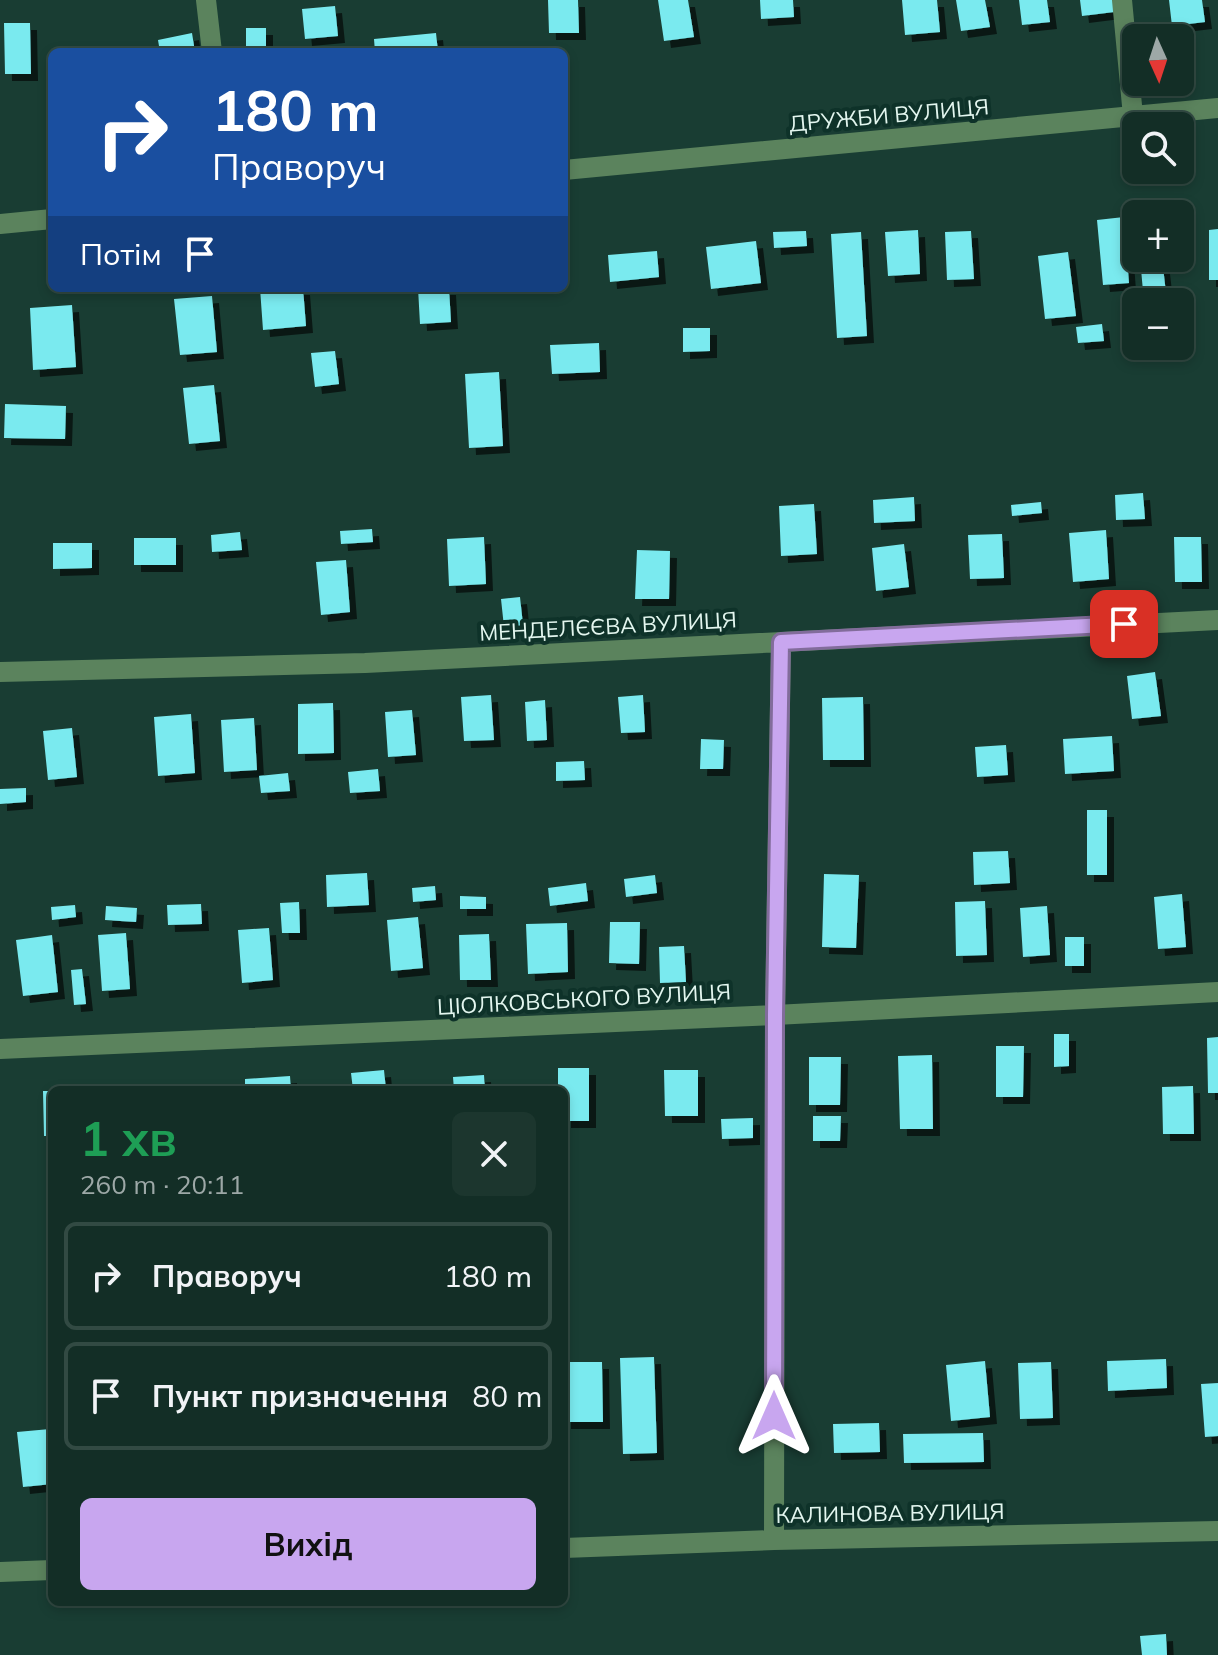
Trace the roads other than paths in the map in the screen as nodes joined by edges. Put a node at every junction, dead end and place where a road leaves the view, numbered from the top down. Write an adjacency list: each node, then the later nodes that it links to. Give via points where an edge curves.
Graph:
1 (206, 0): 3 (street)
2 (1122, 0): 5 (street)
3 (212, 48)
4 (1218, 108): 6 (street, ДРУЖБИ ВУЛИЦЯ)
5 (1133, 112)
6 (1176, 112)
7 (1122, 117): 8 (street, ДРУЖБИ ВУЛИЦЯ)
8 (568, 170)
9 (48, 219): 10 (street)
10 (0, 224)
11 (1218, 620): 12 (street, МЕНДЕЛЄЄВА ВУЛИЦЯ)
12 (781, 642): 13 (street, МЕНДЕЛЄЄВА ВУЛИЦЯ, via 365,663); 15 (street)
13 (0, 672)
14 (1218, 992): 15 (street, ЦІОЛКОВСЬКОГО ВУЛИЦЯ)
15 (775, 1015): 16 (street, ЦІОЛКОВСЬКОГО ВУЛИЦЯ); 18 (street)
16 (0, 1049)
17 (1218, 1531): 18 (street, КАЛИНОВА ВУЛИЦЯ)
18 (774, 1540): 19 (street, КАЛИНОВА ВУЛИЦЯ)
19 (568, 1548)
20 (48, 1570): 21 (street)
21 (0, 1572)

